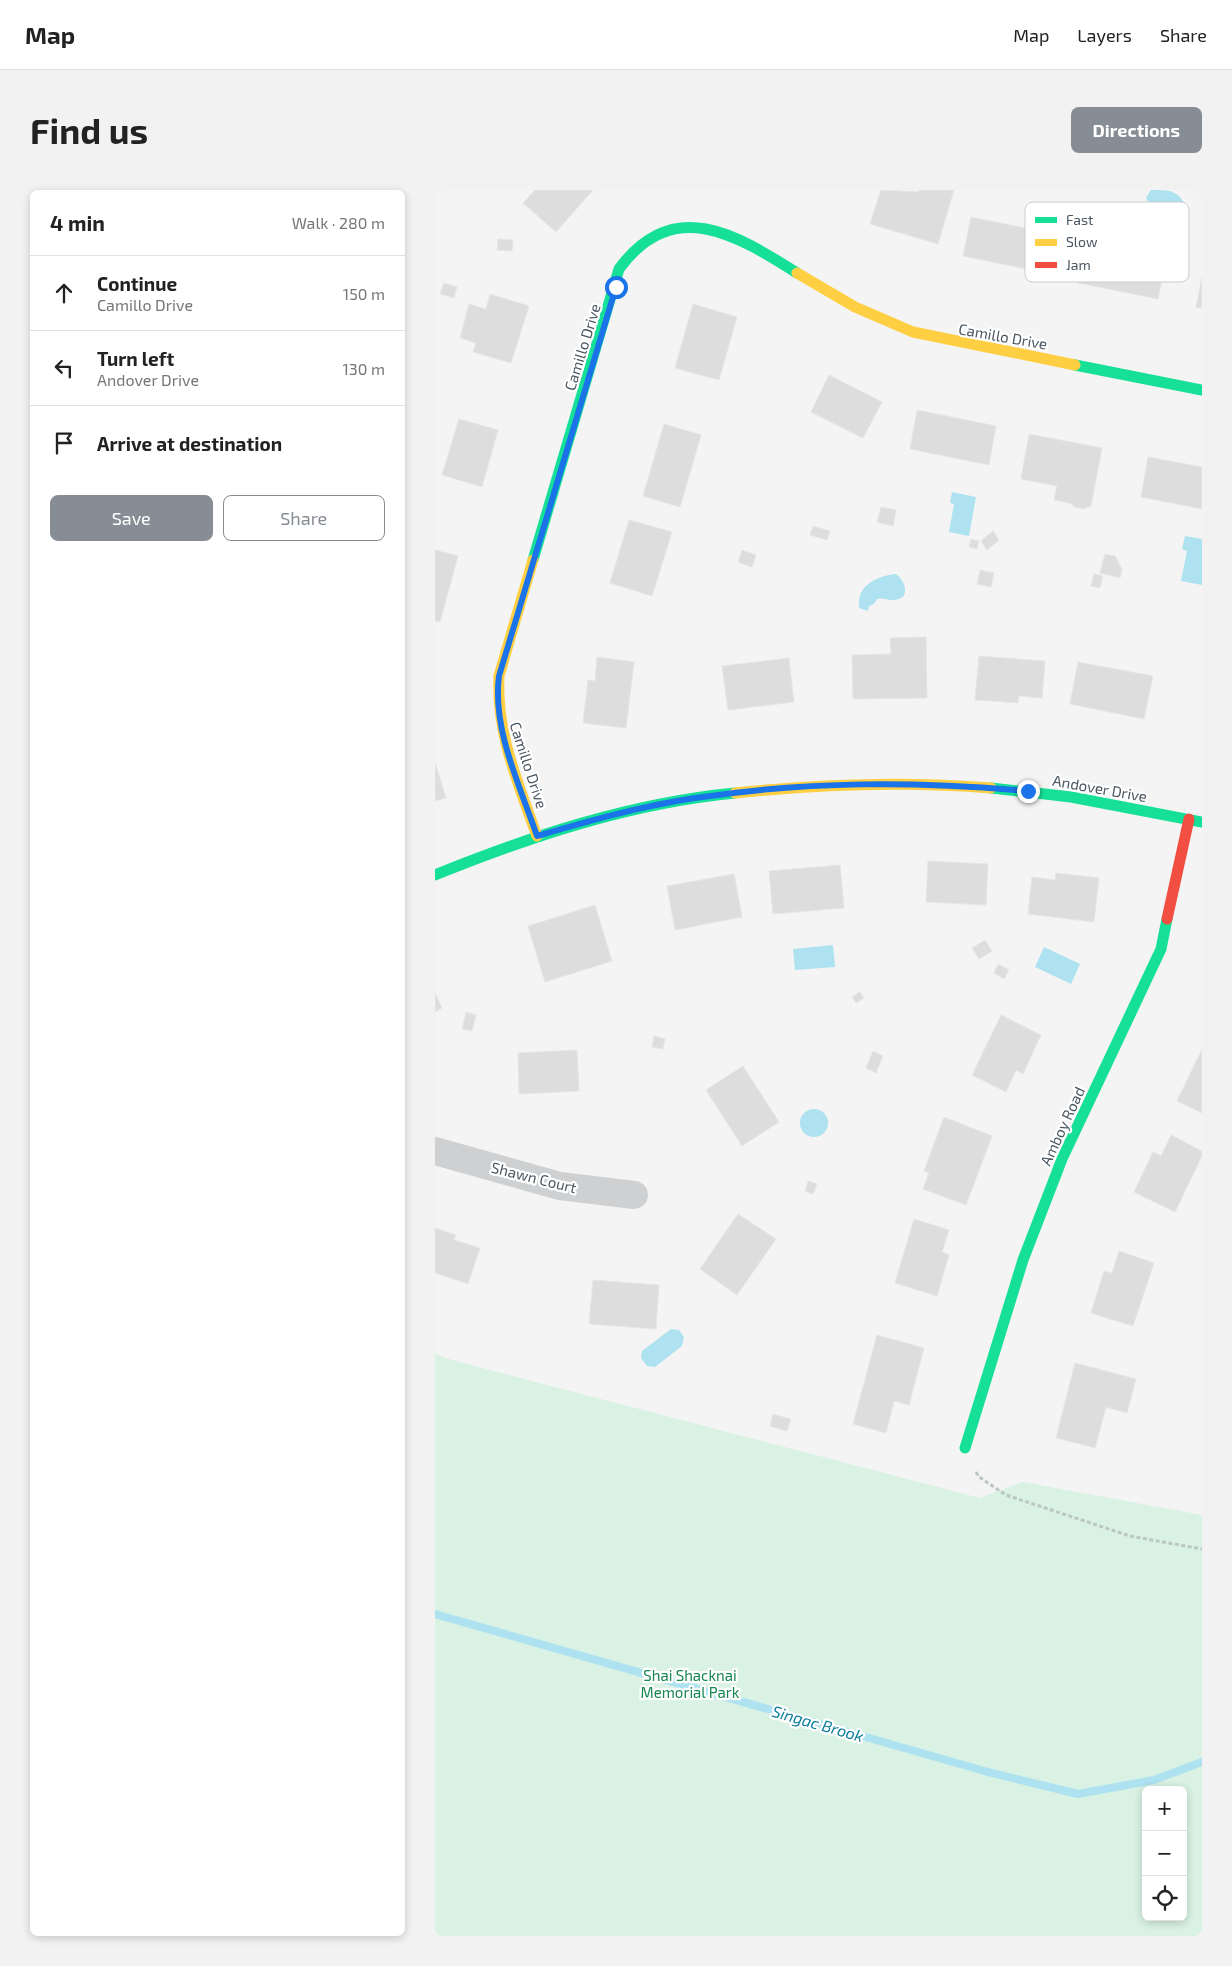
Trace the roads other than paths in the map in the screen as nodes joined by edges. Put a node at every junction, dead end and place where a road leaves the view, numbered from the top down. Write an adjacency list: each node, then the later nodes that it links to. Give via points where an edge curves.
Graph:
1 (1202, 390): 4 (street, Camillo Drive, via 945,341 903,329 864,313 739,237 715,230 667,231 646,240 630,252 619,269 499,676 496,694 498,721)
2 (1189, 819): 3 (street, Andover Drive); 4 (street, Andover Drive, via 1028,791 943,784 859,783 775,787 693,798 614,814); 8 (street, Amboy Road, via 1161,949 1061,1159 1023,1260)
3 (1202, 822)
4 (537, 836): 5 (street, Andover Drive)
5 (435, 875)
6 (435, 1151): 7 (street, Shawn Court, via 560,1186)
7 (634, 1195)
8 (965, 1448)

